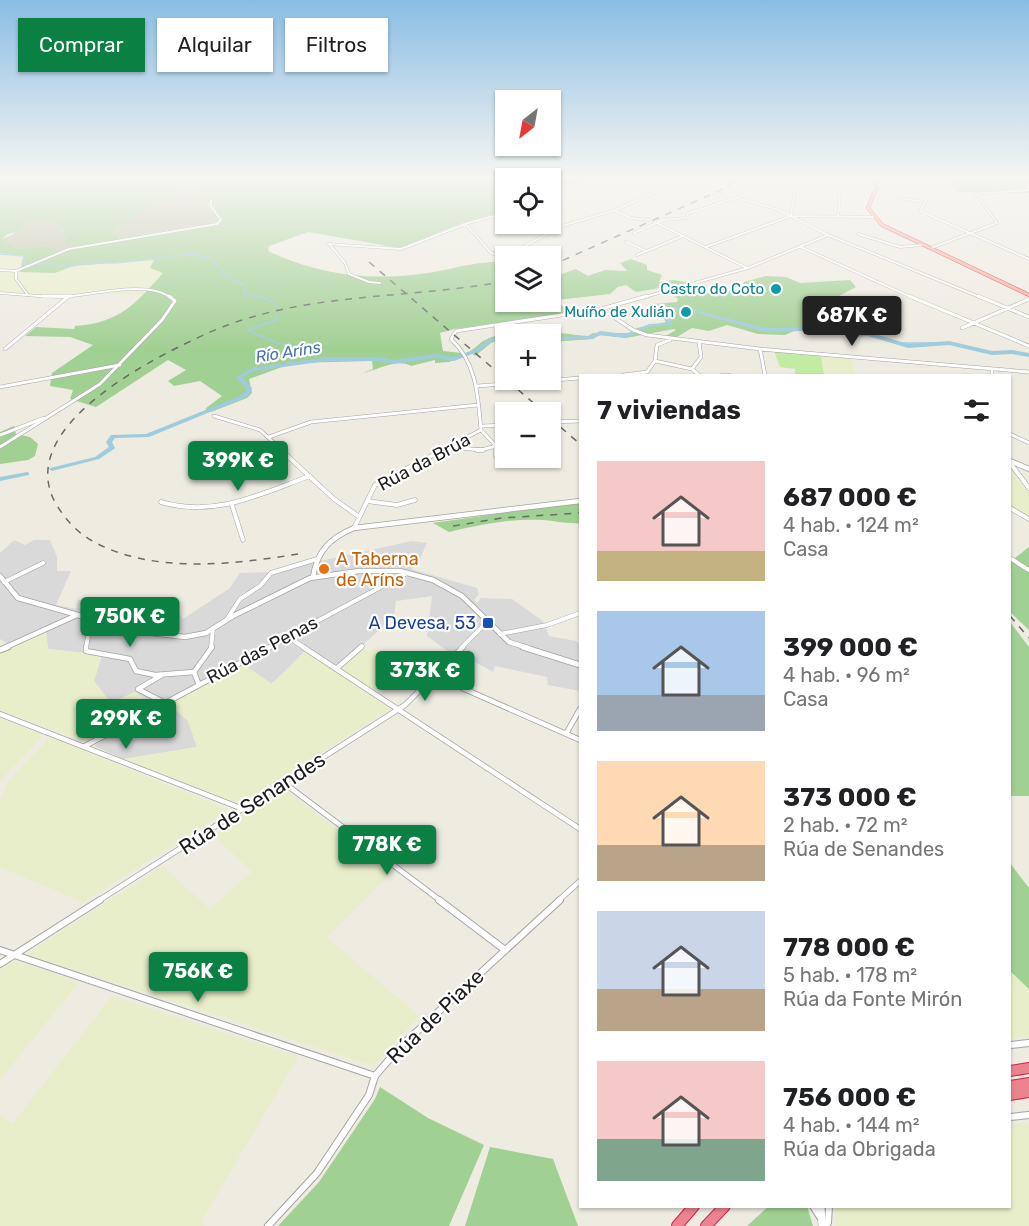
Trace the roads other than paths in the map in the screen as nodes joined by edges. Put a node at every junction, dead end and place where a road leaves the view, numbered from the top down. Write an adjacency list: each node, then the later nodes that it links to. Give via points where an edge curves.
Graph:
1 (151, 235): 24 (street, via 69,249)
2 (436, 235): 25 (street, via 399,249 328,244 345,263 349,274)
3 (476, 235): 19 (street)
4 (545, 235): 14 (street)
5 (740, 235): 16 (street)
6 (828, 235): 15 (street); 30 (street)
7 (862, 235): 13 (street, via 900,247)
8 (901, 235): 13 (highway)
9 (964, 235): 17 (street)
10 (975, 235): 21 (street)
11 (683, 236): 16 (street); 18 (street)
12 (626, 242): 18 (street)
13 (922, 245): 17 (highway)
14 (526, 246)
15 (801, 247): 22 (street); 33 (street)
16 (706, 248): 22 (street)
17 (931, 248): 29 (highway)
18 (646, 251): 20 (street)
19 (495, 254)
20 (637, 255)
21 (1029, 259)
22 (748, 268): 31 (street)
23 (0, 270): 24 (street)
24 (16, 270): 27 (street, via 16,279)
25 (380, 283)
26 (0, 294): 27 (street)
27 (28, 295): 28 (street)
28 (69, 296): 38 (street); 41 (street, via 116,291 172,296 174,305)
29 (1029, 297): 30 (street)
30 (1010, 308): 32 (street); 33 (street)
31 (602, 309): 35 (street, via 635,332); 50 (street, via 460,329 451,339 463,350)
32 (1029, 317)
33 (975, 323): 34 (street); 37 (street)
34 (962, 328)
35 (674, 339): 36 (street); 40 (street, via 657,345)
36 (699, 342): 39 (street); 42 (street, via 701,357)
37 (1029, 346)
38 (5, 349)
39 (760, 349): 43 (street); 47 (street)
40 (655, 361): 42 (street); 45 (street, via 647,372)
41 (120, 365): 51 (street); 54 (street, via 100,384)
42 (692, 369): 46 (street)
43 (992, 369): 44 (street); 48 (street)
44 (1029, 372)
45 (630, 374)
46 (698, 374)
47 (765, 374)
48 (993, 374)
49 (579, 378): 50 (street)
50 (477, 386): 52 (street)
51 (0, 387)
52 (478, 405): 58 (street); 61 (street, via 311,422)
53 (214, 416): 61 (street, via 260,430)
54 (48, 418): 60 (street); 65 (street)
55 (579, 421): 56 (street)
56 (561, 422)
57 (495, 426): 58 (street)
58 (482, 428): 63 (street); 66 (street, Rúa da Brúa)
59 (1011, 434): 62 (street)
60 (0, 435)
61 (269, 437): 70 (street)
62 (1029, 443)
63 (495, 445)
64 (495, 446): 66 (street, via 481,450)
65 (0, 447)
66 (450, 447): 73 (street, Rúa da Brúa, via 379,482)
67 (1011, 462): 69 (street)
68 (1011, 463): 71 (street)
69 (1029, 469)
70 (310, 476): 76 (street); 78 (street)
71 (1029, 488)
72 (415, 500): 73 (street, via 397,505)
73 (366, 501): 78 (street, Rúa da Brúa)
74 (579, 501): 80 (street)
75 (161, 502): 76 (street, via 177,507)
76 (232, 506): 81 (street)
77 (1011, 509): 79 (street)
78 (358, 516): 80 (street, Rúa da Brúa)
79 (1029, 519)
80 (354, 528): 83 (street, via 331,539)
81 (243, 540)
82 (1011, 559): 85 (street)
83 (317, 560): 88 (street); 93 (street, via 271,573 240,599)
84 (42, 563): 89 (street)
85 (1029, 570)
86 (408, 573): 88 (street, via 359,571); 94 (street, via 446,586 470,602); 97 (street, Rúa das Penas)
87 (0, 576): 89 (street)
88 (313, 577): 93 (street)
89 (4, 582): 91 (street, via 18,598)
90 (579, 613): 96 (street, via 547,625)
91 (77, 615): 92 (street); 99 (street)
92 (91, 619): 95 (street, via 149,633 190,637); 103 (street, via 86,651 130,659 136,671)
93 (227, 619): 95 (street)
94 (488, 621): 96 (street); 104 (street, Rúa de Senandes)
95 (213, 628): 102 (street, via 213,645)
96 (499, 634): 100 (street, via 515,645)
97 (288, 637): 101 (street); 105 (street, Rúa das Penas)
98 (362, 646): 101 (street)
99 (0, 650)
100 (579, 665)
101 (336, 669): 107 (street)
102 (194, 672): 103 (street); 105 (street)
103 (162, 675): 106 (street, via 138,689)
104 (435, 676): 107 (street, Rúa de Senandes); 110 (street)
105 (199, 685): 106 (street, Rúa das Penas)
106 (165, 703): 112 (street, Rúa das Penas)
107 (399, 710): 113 (street, Rúa de Senandes); 115 (street)
108 (579, 711): 110 (street)
109 (0, 714): 112 (street)
110 (567, 732): 111 (street)
111 (579, 739)
112 (85, 746): 114 (street)
113 (284, 783): 114 (street, Rúa de Senandes); 118 (street)
114 (243, 809): 119 (street, Rúa de Senandes)
115 (579, 828)
116 (579, 882): 118 (street, Rúa de Piaxe)
117 (0, 950): 119 (street)
118 (505, 950): 125 (street, Rúa de Piaxe, via 400,1047)
119 (12, 956): 120 (street, Rúa de Senandes); 125 (street)
120 (0, 964)
121 (1029, 1043): 122 (street)
122 (1011, 1045)
123 (1029, 1068): 124 (highway)
124 (1011, 1071)
125 (375, 1076): 138 (street, Rúa de Piaxe, via 369,1095 317,1173)
126 (1029, 1083): 127 (highway)
127 (1011, 1086)
128 (1029, 1092): 129 (highway)
129 (1011, 1095)
130 (1029, 1115): 131 (street)
131 (1011, 1117)
132 (692, 1208): 139 (highway)
133 (723, 1208): 140 (highway)
134 (814, 1208): 137 (street)
135 (821, 1208): 137 (street)
136 (829, 1208): 137 (street, via 828,1223)
137 (822, 1225)
138 (268, 1226)
139 (677, 1226)
140 (706, 1226)

